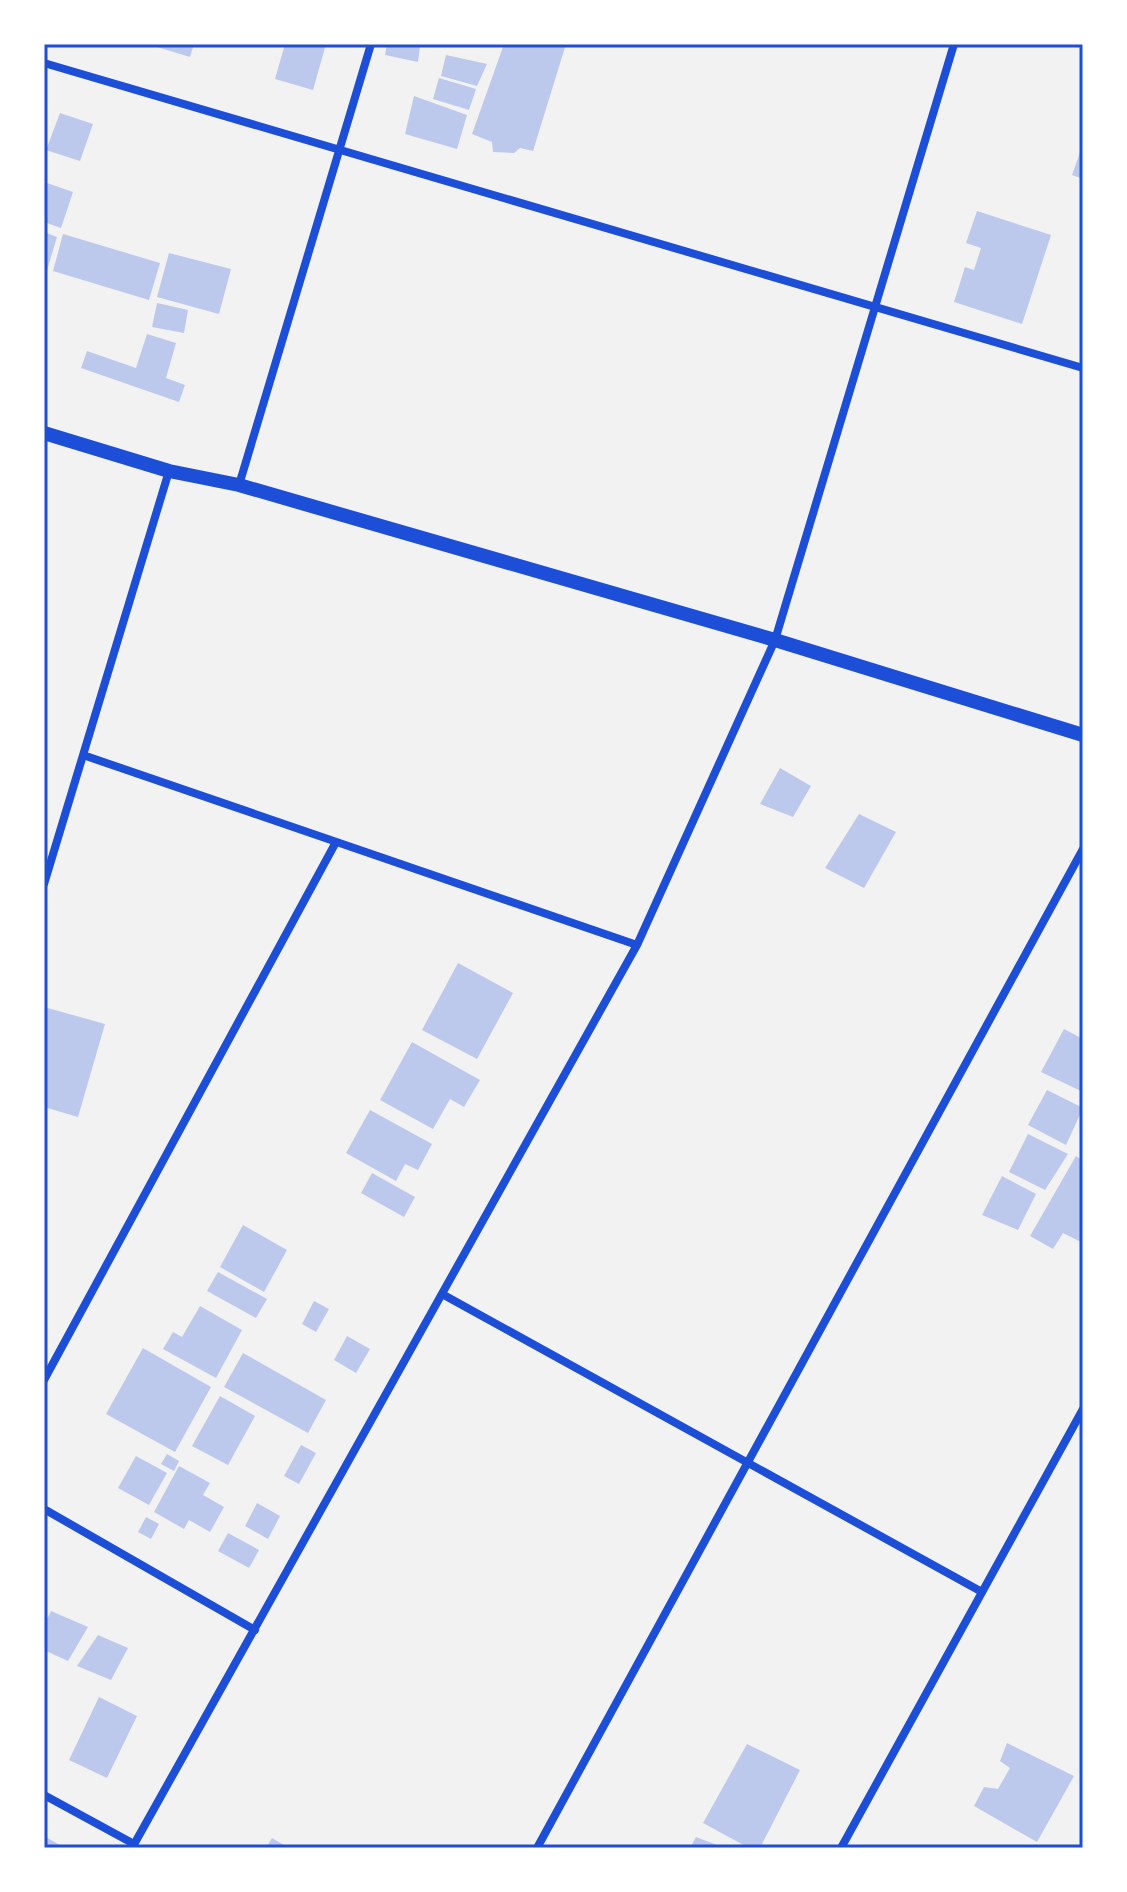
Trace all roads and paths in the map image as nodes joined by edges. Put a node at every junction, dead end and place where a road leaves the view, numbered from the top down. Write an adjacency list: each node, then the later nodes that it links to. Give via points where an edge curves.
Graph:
1 (371, 44): 4 (street)
2 (954, 44): 5 (street)
3 (44, 63): 4 (street)
4 (340, 150): 5 (street); 9 (street)
5 (875, 307): 6 (street); 10 (street)
6 (1083, 368)
7 (44, 433): 8 (street)
8 (169, 471): 9 (street); 12 (street)
9 (239, 485): 10 (street)
10 (775, 640): 11 (street); 16 (street)
11 (1083, 735)
12 (83, 755): 13 (street); 15 (street)
13 (336, 842): 16 (street); 18 (street)
14 (1083, 849): 20 (street)
15 (44, 884)
16 (637, 945): 17 (street)
17 (442, 1294): 20 (street); 23 (street)
18 (44, 1380)
19 (1083, 1409): 22 (street)
20 (749, 1463): 22 (street); 26 (street)
21 (44, 1509): 23 (street)
22 (982, 1592): 27 (street)
23 (255, 1630): 25 (street)
24 (44, 1795): 25 (street)
25 (133, 1846)
26 (537, 1848)
27 (841, 1848)

